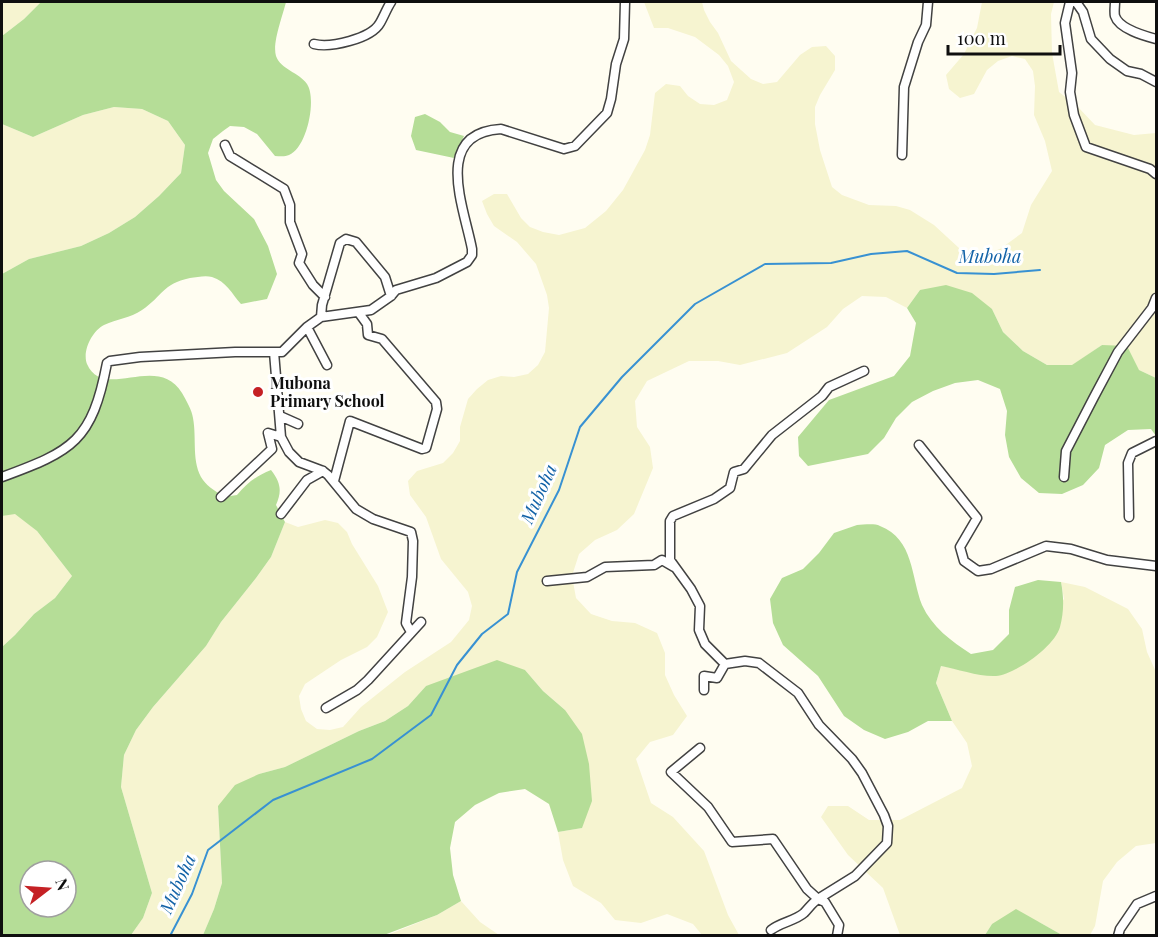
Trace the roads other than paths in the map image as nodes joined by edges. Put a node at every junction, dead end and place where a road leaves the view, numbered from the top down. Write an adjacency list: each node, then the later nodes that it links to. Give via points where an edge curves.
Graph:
1 (391, 2): 8 (street, via 380,25 362,37 324,46)
2 (625, 2): 13 (street, via 624,39 607,113 575,146 564,150 501,129 476,135 457,164 472,249 470,258 436,278 396,290)
3 (928, 2): 11 (street, via 926,25 903,96)
4 (1070, 2): 12 (street, via 1065,23 1072,73 1070,92 1086,147)
5 (1076, 2): 9 (street, via 1091,39 1110,59 1127,71)
6 (1115, 2): 7 (street, via 1117,20)
7 (1156, 39)
8 (314, 44)
9 (1156, 82)
10 (225, 144): 14 (street, via 230,156 284,189 290,205 290,222 302,254 299,263)
11 (902, 155)
12 (1156, 174)
13 (391, 296): 14 (street, via 385,277 356,242 349,239 340,243); 16 (street)
14 (325, 297): 17 (street)
15 (1156, 298): 29 (street, via 1118,352 1081,421 1066,451)
16 (359, 313): 17 (street); 30 (street, via 367,324 368,335 382,339 436,402 437,409 426,448 422,449 350,421)
17 (321, 317): 18 (street)
18 (307, 327): 19 (street, via 284,350); 20 (street)
19 (274, 352): 22 (street); 28 (street, via 110,361 88,426 72,444 56,455)
20 (327, 365)
21 (864, 371): 35 (street, via 829,387 772,435 744,469 734,471 730,488 673,516 670,560)
22 (280, 416): 23 (street); 24 (street)
23 (298, 424)
24 (281, 437): 27 (street, via 299,462); 31 (street, via 268,434 272,449)
25 (1156, 441): 33 (street, via 1132,453 1128,463)
26 (919, 446): 34 (street, via 977,518 960,547 964,561 978,571 1046,546)
27 (323, 471): 30 (street); 32 (street, via 307,480)
28 (2, 477)
29 (1064, 477)
30 (334, 481): 38 (street, via 356,509 411,532 412,578 406,623)
31 (221, 497)
32 (281, 514)
33 (1129, 517)
34 (1156, 566)
35 (679, 571): 36 (street, via 662,560 654,565 605,567 587,577); 39 (street, via 700,606 699,630 705,644)
36 (547, 581)
37 (421, 622): 38 (street)
38 (411, 632): 41 (street, via 357,690)
39 (725, 664): 40 (street, via 717,678 704,676); 44 (street, via 759,663 798,693 819,725 862,773 884,815 887,843 855,876)
40 (704, 690)
41 (326, 708)
42 (700, 748): 44 (street, via 671,772 708,807 732,842 773,839)
43 (1156, 896): 47 (street, via 1137,904)
44 (818, 899): 45 (street, via 802,915); 46 (street, via 825,902 839,925)
45 (771, 930)
46 (837, 936)
47 (1118, 936)

